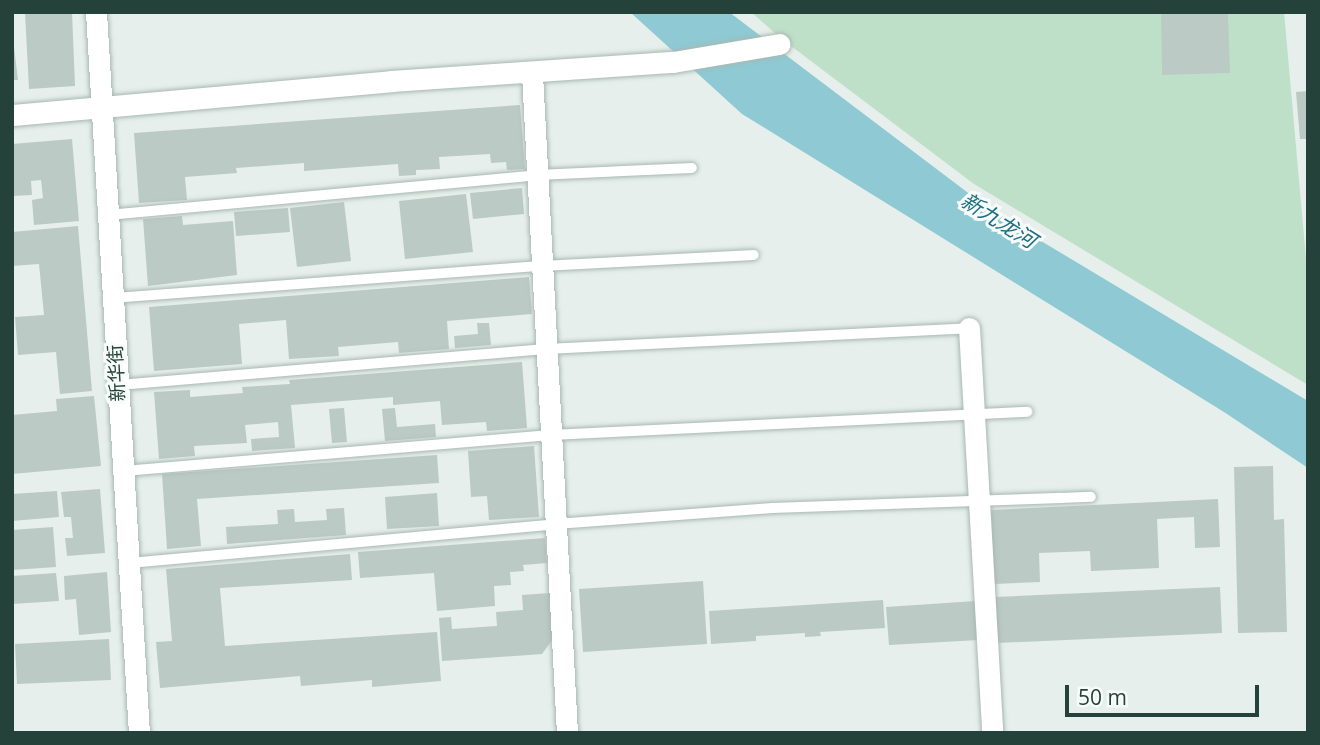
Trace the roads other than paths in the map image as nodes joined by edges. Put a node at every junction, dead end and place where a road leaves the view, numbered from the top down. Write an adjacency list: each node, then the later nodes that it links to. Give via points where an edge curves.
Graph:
1 (96, 12): 4 (street, 新华街)
2 (779, 44): 3 (street, via 673,62)
3 (531, 74): 4 (street, via 391,81); 7 (street)
4 (101, 107): 5 (street); 8 (street, 新华街)
5 (12, 115)
6 (692, 168): 7 (lane)
7 (537, 175): 8 (lane); 10 (street)
8 (108, 215): 11 (street, 新华街)
9 (754, 255): 10 (lane)
10 (542, 266): 11 (lane); 13 (street)
11 (113, 298): 14 (street, 新华街)
12 (970, 328): 13 (lane); 16 (street)
13 (546, 349): 14 (lane); 17 (street)
14 (118, 385): 18 (street, 新华街)
15 (1027, 412): 16 (lane)
16 (974, 415): 17 (lane); 20 (street)
17 (551, 435): 18 (lane); 21 (street)
18 (123, 471): 22 (street, 新华街)
19 (1091, 496): 20 (lane)
20 (979, 501): 21 (lane, via 772,508); 25 (street)
21 (556, 524): 22 (lane); 24 (street)
22 (129, 562): 23 (street, 新华街)
23 (139, 733)
24 (567, 733)
25 (992, 733)

